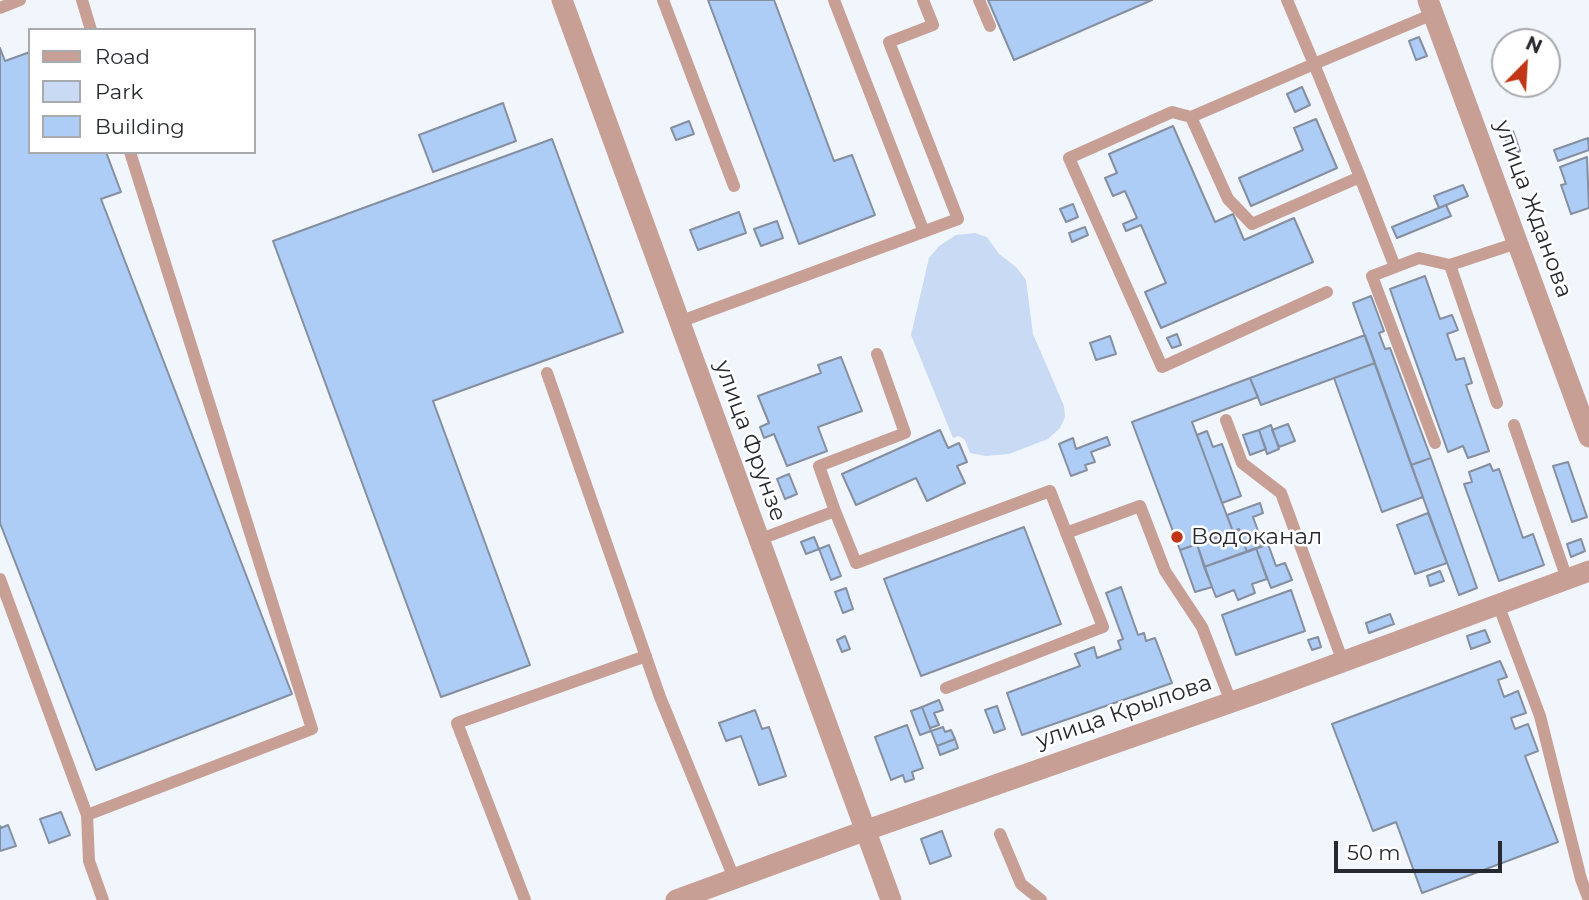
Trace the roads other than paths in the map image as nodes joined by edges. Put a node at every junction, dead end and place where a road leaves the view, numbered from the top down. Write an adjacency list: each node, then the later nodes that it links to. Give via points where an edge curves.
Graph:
1 (20, 0): 10 (lane)
2 (82, 0): 12 (lane)
3 (562, 0): 23 (street, улица Фрунзе)
4 (663, 0): 17 (lane)
5 (834, 0): 18 (lane)
6 (923, 0): 18 (lane, via 933,24 889,42 958,219)
7 (979, 0): 11 (lane)
8 (1287, 0): 13 (lane)
9 (1430, 7): 13 (lane); 19 (street, улица Жданова)
10 (0, 8)
11 (990, 26)
12 (90, 28)
13 (1314, 64): 14 (lane); 16 (lane)
14 (1191, 117): 16 (lane, via 1228,199 1252,223); 22 (lane, via 1172,112 1069,158 1162,367)
15 (131, 154): 42 (lane, via 312,730)
16 (1360, 177): 21 (lane)
17 (734, 186)
18 (923, 232): 23 (lane)
19 (1517, 243): 20 (lane); 29 (street, улица Жданова)
20 (1450, 265): 21 (lane, via 1419,258); 26 (lane)
21 (1395, 267): 30 (lane, via 1372,276)
22 (1327, 292)
23 (679, 322): 33 (street, улица Фрунзе)
24 (877, 354): 31 (lane, via 905,433 818,466)
25 (547, 373): 38 (lane)
26 (1497, 403)
27 (1226, 420): 39 (lane, via 1242,463 1281,493)
28 (1514, 425): 36 (lane)
29 (1589, 437)
30 (1435, 443)
31 (835, 511): 32 (lane, via 856,563 1051,491); 33 (lane)
32 (1066, 533): 40 (lane, via 1103,627); 41 (lane, via 1140,506 1165,571 1202,627)
33 (758, 540): 43 (street, улица Фрунзе)
34 (1589, 571): 36 (street, улица Крылова)
35 (0, 579): 42 (lane)
36 (1567, 579): 37 (street, улица Крылова)
37 (1498, 604): 39 (street, улица Крылова); 51 (lane, via 1540,716)
38 (646, 656): 45 (lane); 47 (lane, via 457,723)
39 (1343, 662): 41 (street, улица Крылова)
40 (946, 688)
41 (1231, 702): 43 (street, улица Крылова)
42 (87, 814): 46 (lane, via 89,860)
43 (864, 831): 45 (street, улица Крылова); 49 (street, улица Фрунзе)
44 (1000, 834): 50 (lane, via 1021,884)
45 (734, 878): 48 (street, улица Крылова)
46 (103, 900)
47 (525, 900)
48 (676, 900)
49 (891, 900)
50 (1041, 900)
51 (1589, 900)

